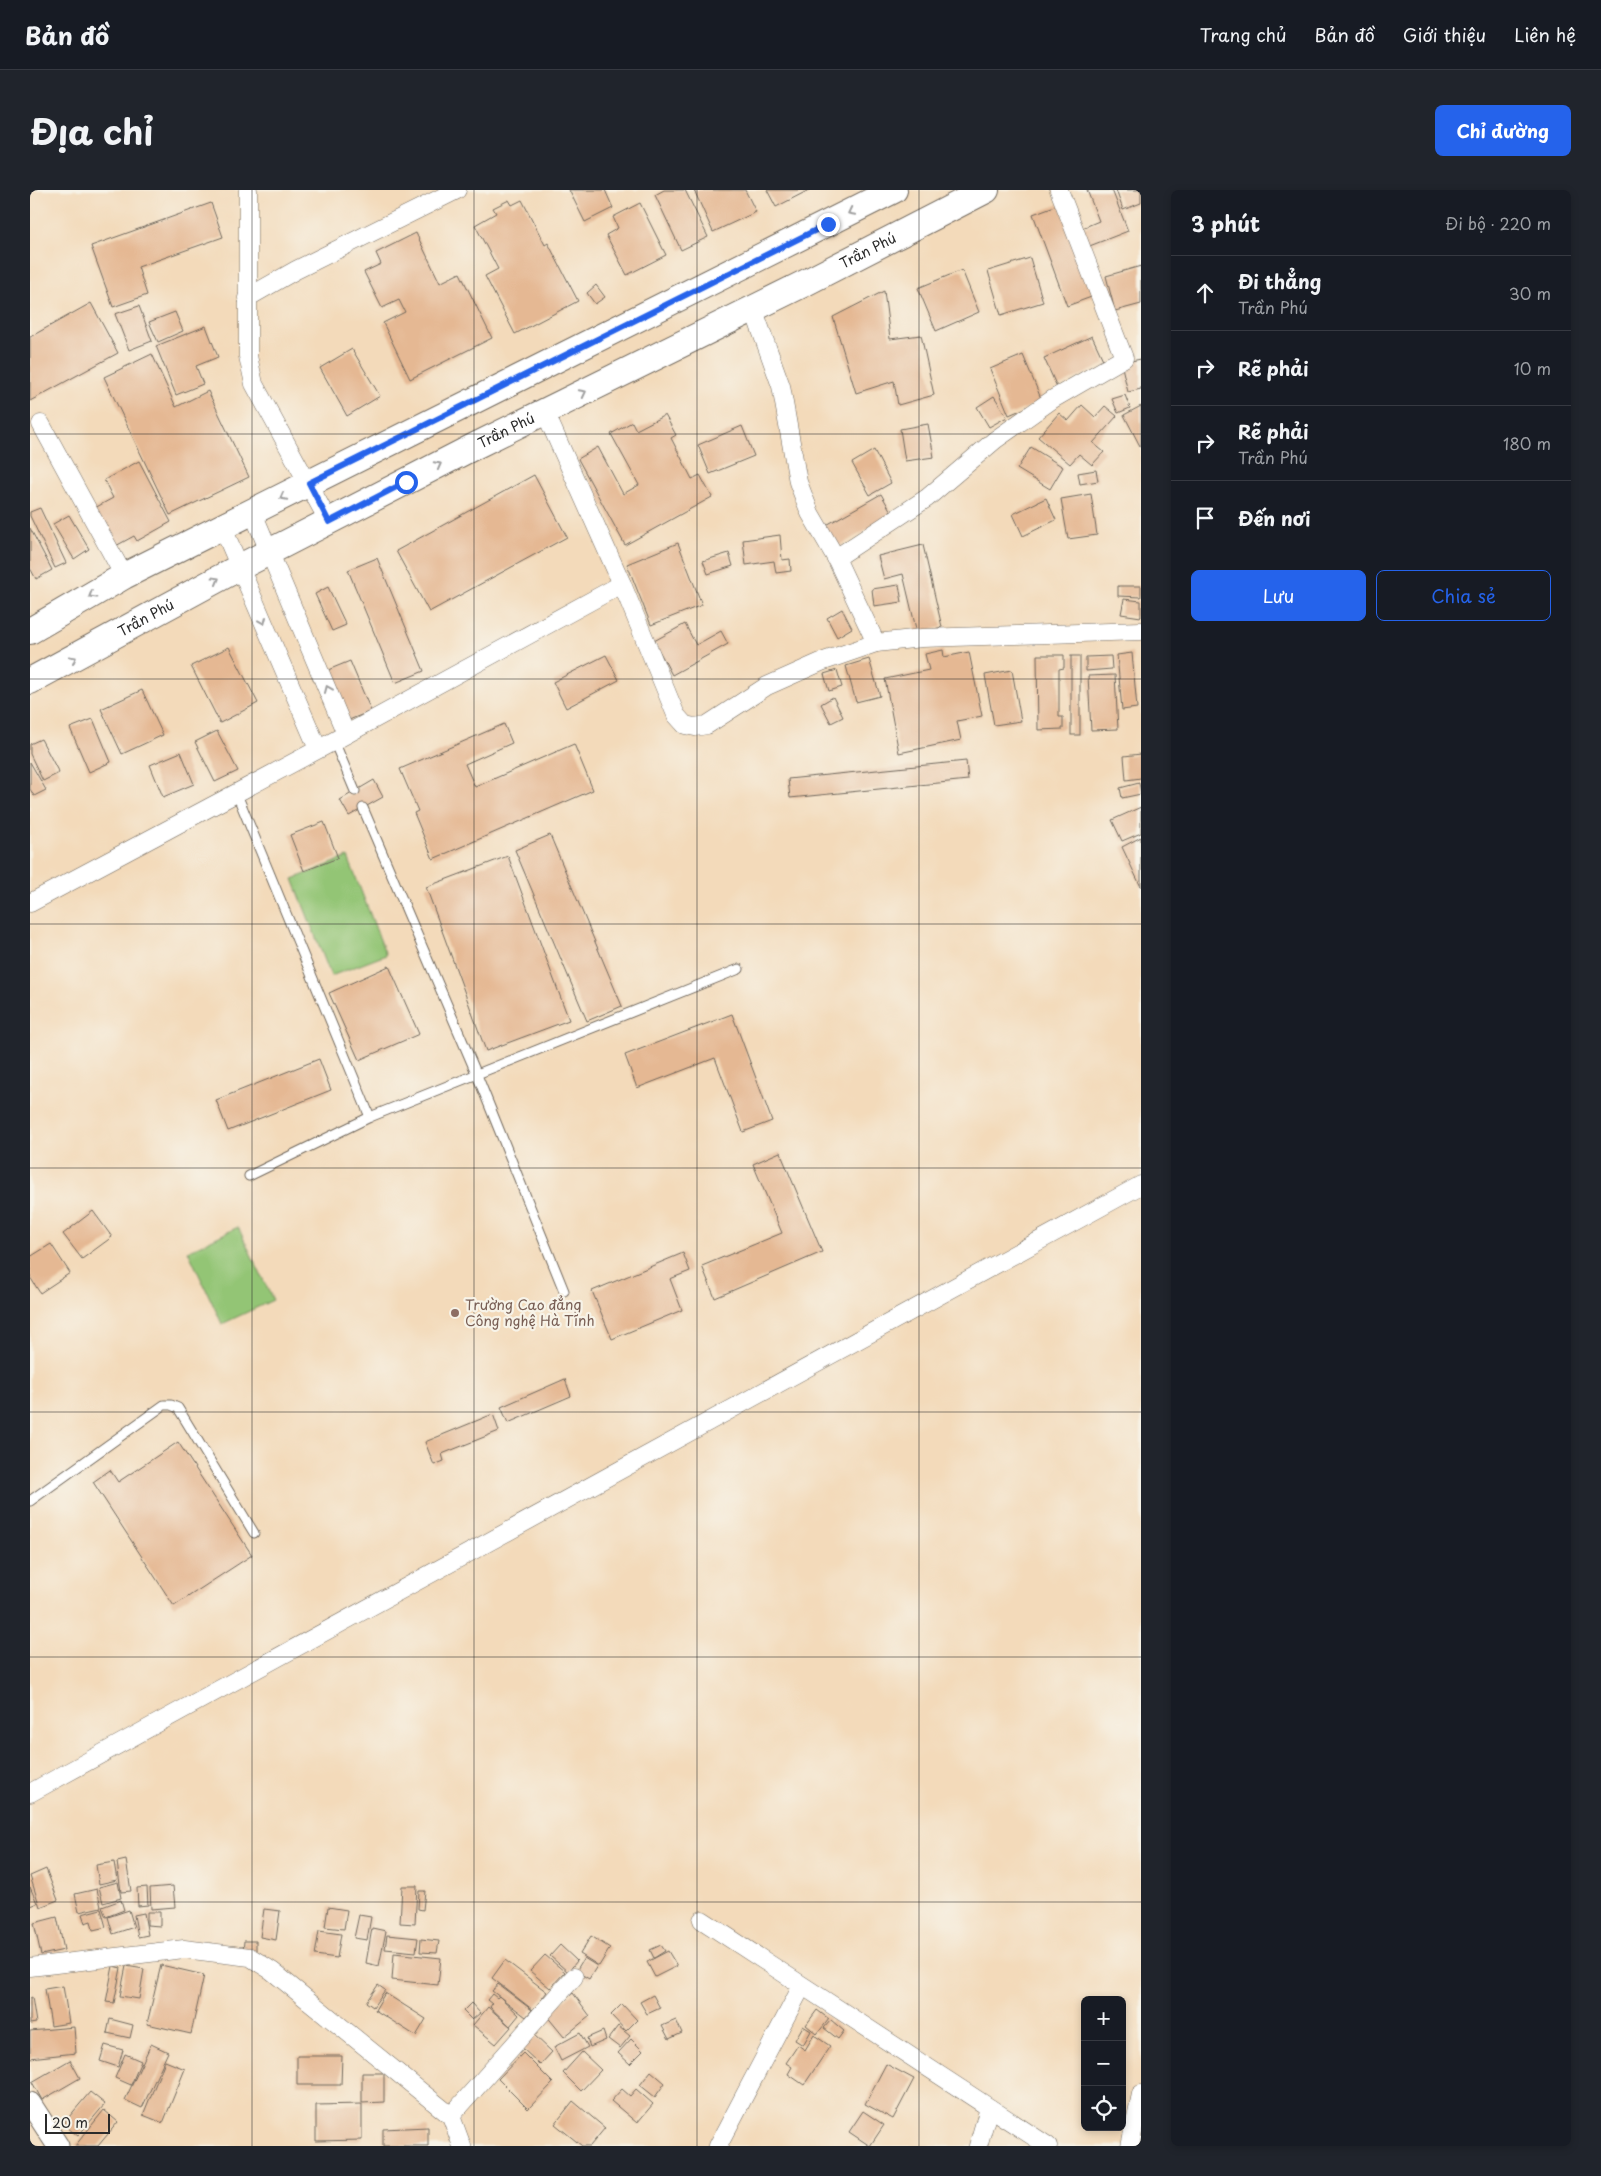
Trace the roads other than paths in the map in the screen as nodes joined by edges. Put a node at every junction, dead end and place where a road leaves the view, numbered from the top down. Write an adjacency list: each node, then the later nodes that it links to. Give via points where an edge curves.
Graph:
1 (248, 190): 6 (street)
2 (457, 190): 6 (street)
3 (894, 190): 10 (main road, one-way to 10)
4 (986, 190): 7 (main road, Trần Phú)
5 (1059, 190): 15 (street, via 1124,358 1052,400 994,440 927,498)
6 (247, 298): 10 (street, via 248,356 254,384)
7 (753, 308): 8 (main road, Trần Phú, one-way to 7); 15 (street, via 781,386 798,482 810,512)
8 (545, 412): 12 (main road, Trần Phú, one-way to 8); 18 (street)
9 (41, 424): 17 (street)
10 (309, 483): 11 (main road, one-way to 11); 12 (street)
11 (253, 513): 13 (main road); 14 (street)
12 (329, 522): 14 (main road, Trần Phú)
13 (223, 528): 16 (street); 17 (main road)
14 (270, 552): 16 (main road, Trần Phú); 23 (street, one-way to 14)
15 (836, 558): 21 (street)
16 (240, 567): 22 (main road, Trần Phú, one-way to 16); 23 (street, one-way to 23)
17 (124, 576): 19 (main road, one-way to 19)
18 (622, 584): 21 (street, via 676,715 695,728 707,725 767,686 821,662); 23 (street)
19 (30, 631)
20 (1141, 631): 21 (street, via 922,638)
21 (876, 643)
22 (30, 681)
23 (333, 742): 24 (lane); 25 (street)
24 (355, 791)
25 (236, 792): 27 (street); 30 (lane)
26 (362, 808): 29 (lane)
27 (30, 903)
28 (739, 969): 29 (lane)
29 (477, 1075): 30 (lane); 33 (lane)
30 (370, 1117): 31 (lane)
31 (249, 1176)
32 (1141, 1185): 36 (street)
33 (564, 1291)
34 (30, 1501): 35 (lane, via 164,1406 171,1405 178,1408)
35 (254, 1533)
36 (30, 1793)
37 (702, 1920): 40 (street)
38 (30, 1967): 44 (street, via 184,1949 250,1957 272,1971)
39 (574, 1977): 44 (street)
40 (802, 1986): 43 (street); 47 (street)
41 (1141, 2094): 50 (street)
42 (30, 2104): 45 (street)
43 (989, 2108): 48 (street); 49 (street)
44 (451, 2116): 46 (street)
45 (58, 2146)
46 (462, 2146)
47 (718, 2146)
48 (978, 2146)
49 (1048, 2146)
50 (1130, 2146)

